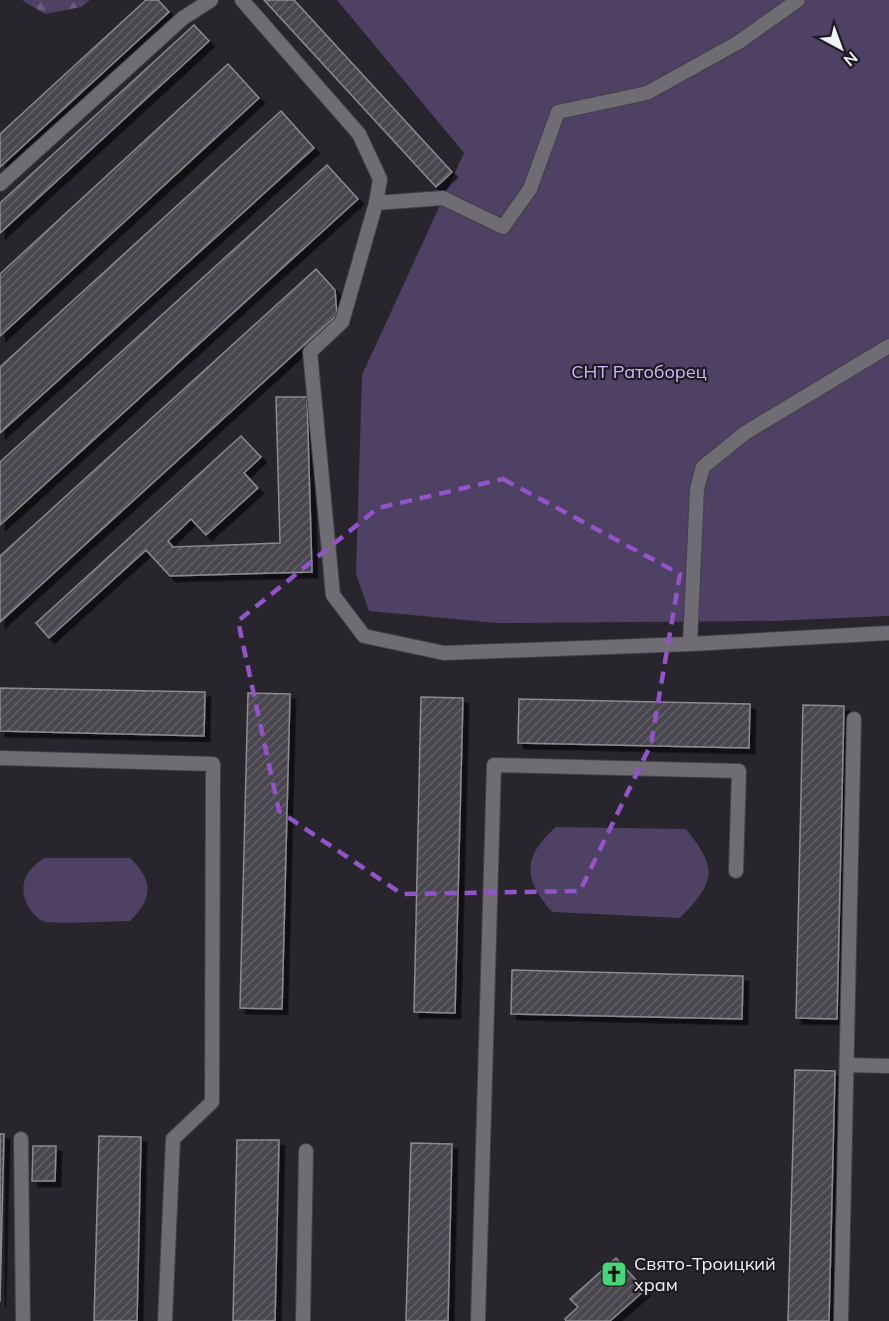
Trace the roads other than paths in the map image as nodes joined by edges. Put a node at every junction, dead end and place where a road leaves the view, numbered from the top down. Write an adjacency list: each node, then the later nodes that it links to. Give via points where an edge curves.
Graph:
1 (211, 0): 4 (lane, via 183,18)
2 (242, 0): 5 (lane, via 359,134 380,179)
3 (798, 0): 5 (lane, via 739,42 647,93 558,112 530,189 502,226 443,198)
4 (0, 184)
5 (376, 203): 8 (lane, via 342,322 310,352 333,595 364,636 444,653)
6 (889, 346): 8 (lane, via 745,433 703,467 696,489)
7 (889, 633): 8 (lane)
8 (690, 644)
9 (854, 719): 12 (lane)
10 (0, 758): 17 (lane, via 213,764 212,1102 173,1139)
11 (736, 872): 19 (lane, via 739,771 494,765)
12 (847, 1065): 13 (lane); 20 (lane)
13 (889, 1066)
14 (21, 1139): 16 (lane)
15 (306, 1151): 18 (lane)
16 (22, 1321)
17 (165, 1321)
18 (303, 1321)
19 (478, 1321)
20 (841, 1321)

